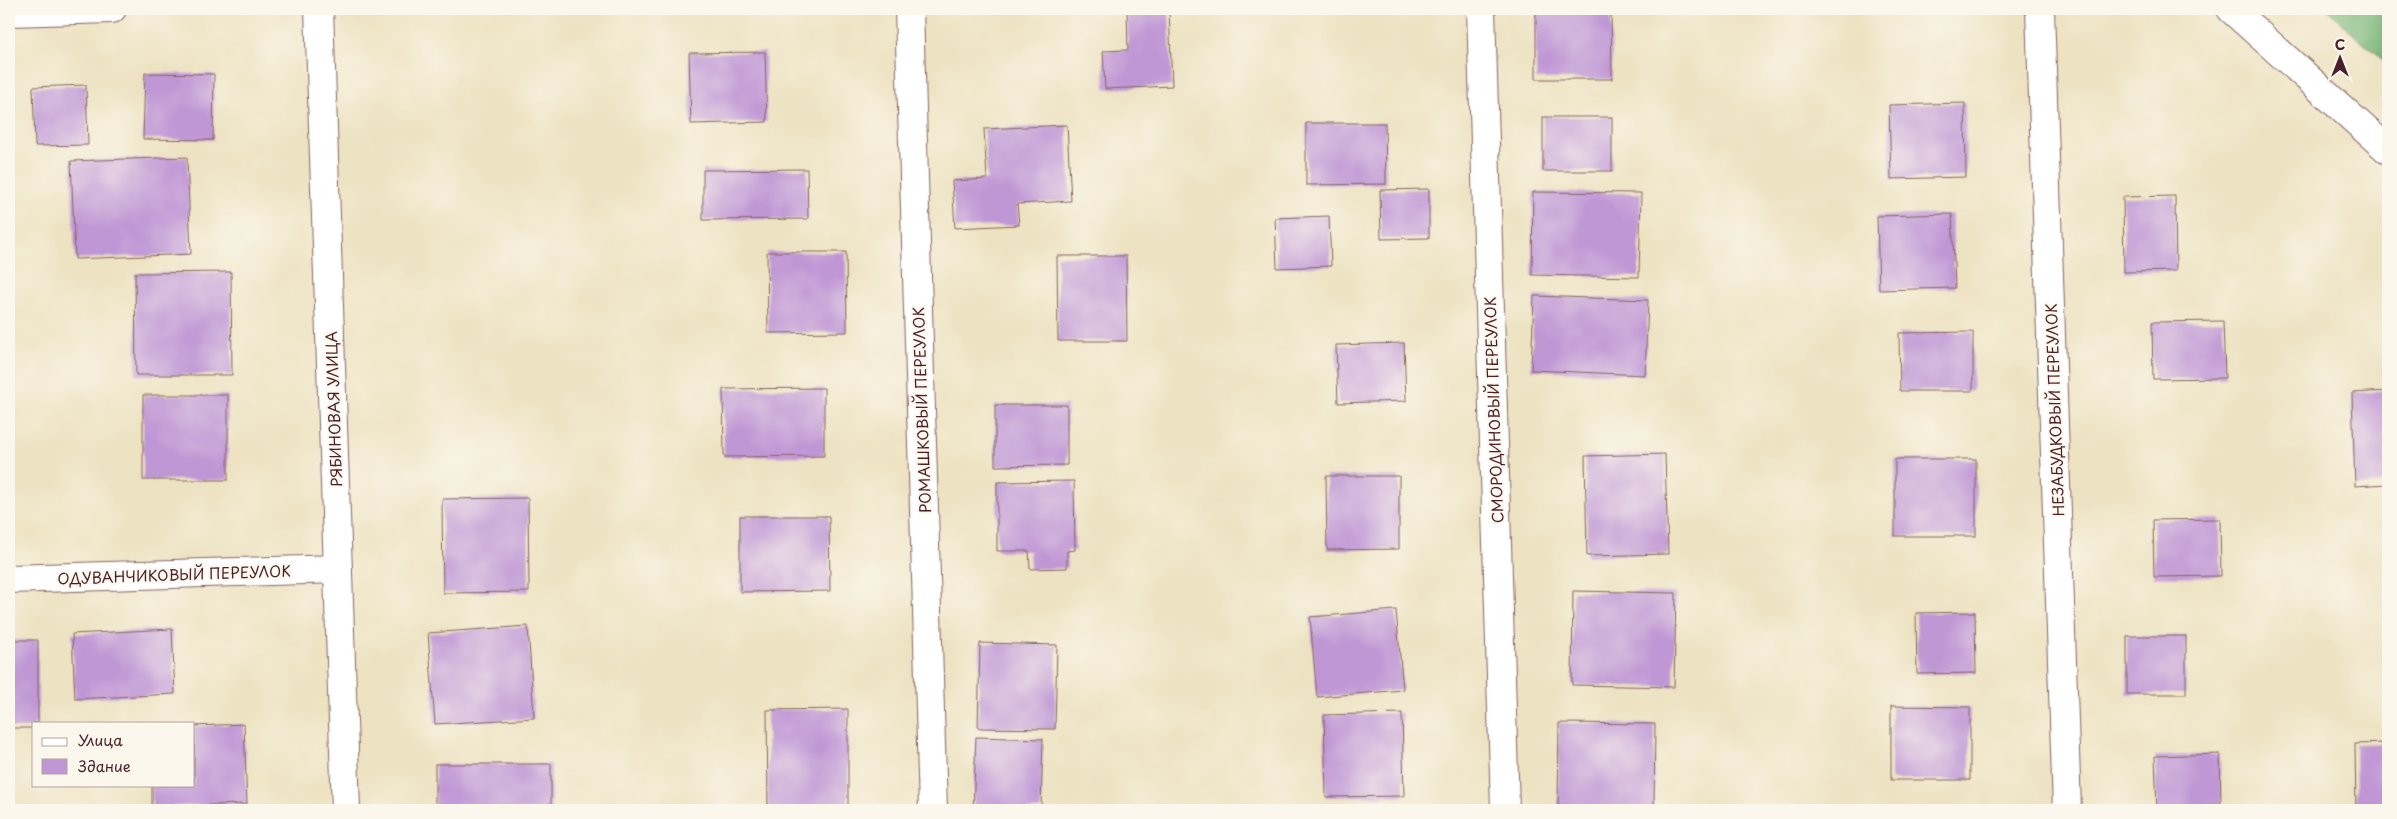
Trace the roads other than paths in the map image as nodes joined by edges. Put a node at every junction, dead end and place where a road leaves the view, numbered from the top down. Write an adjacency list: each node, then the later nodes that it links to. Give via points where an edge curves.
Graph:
1 (112, 9): 7 (street)
2 (319, 9): 9 (street, РЯБИНОВАЯ УЛИЦА)
3 (909, 9): 12 (street, РОМАШКОВЫЙ ПЕРЕУЛОК)
4 (1481, 9): 13 (street, СМОРОДИНОВЫЙ ПЕРЕУЛОК)
5 (2040, 9): 14 (street, НЕЗАБУДКОВЫЙ ПЕРЕУЛОК)
6 (2231, 9): 8 (street)
7 (9, 12)
8 (2388, 150)
9 (338, 569): 10 (street, ОДУВАНЧИКОВЫЙ ПЕРЕУЛОК); 11 (street, РЯБИНОВАЯ УЛИЦА)
10 (9, 579)
11 (346, 810)
12 (933, 810)
13 (1505, 810)
14 (2067, 810)

